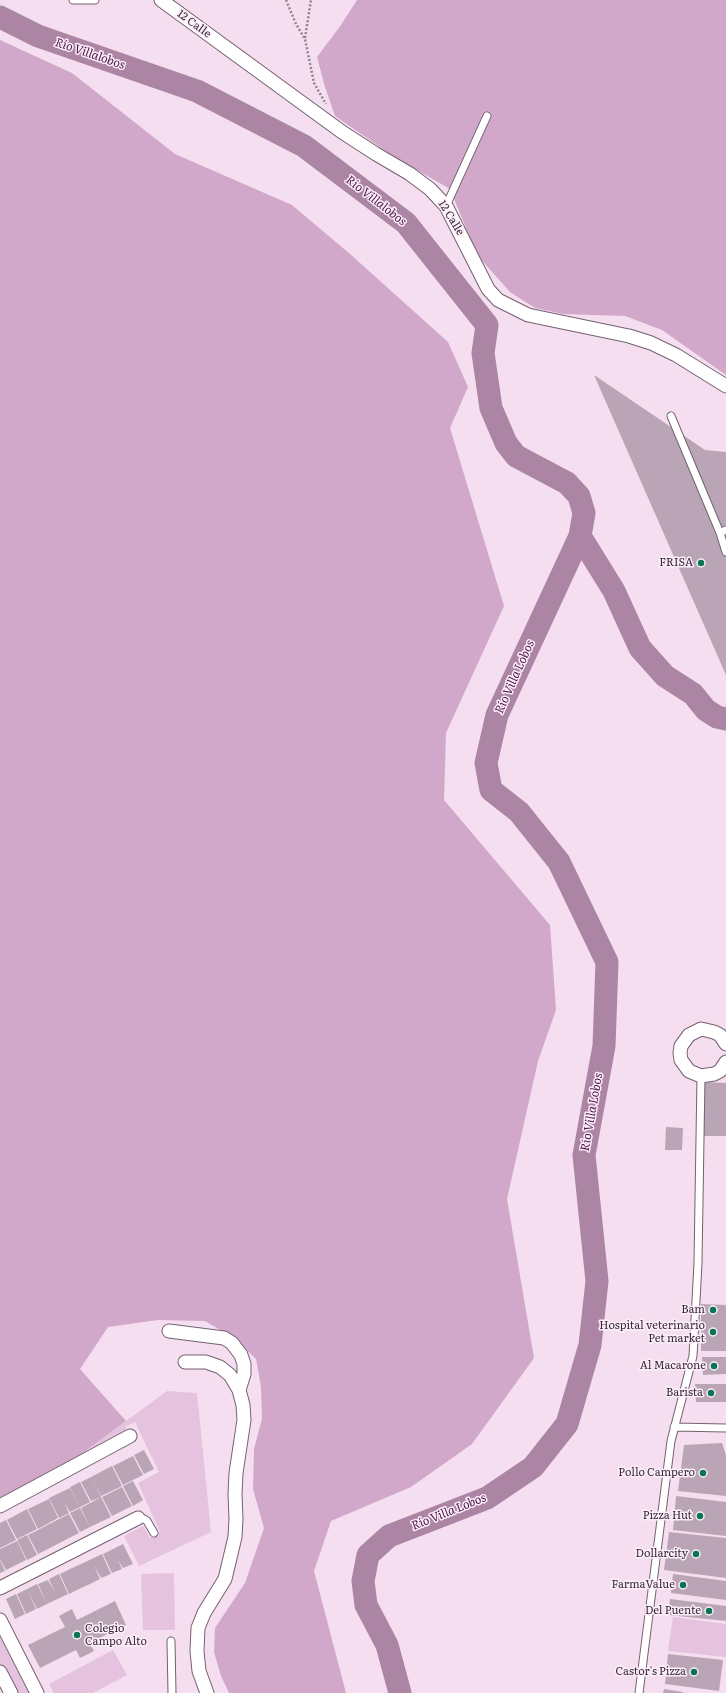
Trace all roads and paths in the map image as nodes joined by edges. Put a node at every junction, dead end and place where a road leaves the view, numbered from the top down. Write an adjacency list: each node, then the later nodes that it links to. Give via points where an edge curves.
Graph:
1 (73, 0): 2 (lane)
2 (95, 0)
3 (161, 0): 9 (street, 12 Calle, via 342,132 430,188)
4 (286, 0): 6 (path)
5 (311, 0): 6 (path)
6 (305, 39): 7 (path, via 314,83)
7 (328, 108)
8 (487, 116): 9 (lane)
9 (446, 206): 10 (street, 12 Calle, via 488,289 498,300 528,316 652,343)
10 (726, 386)
11 (671, 416): 12 (lane)
12 (723, 531): 13 (lane)
13 (726, 552)
14 (726, 1044): 16 (street, via 720,1035 708,1029 694,1031 684,1040 681,1046 681,1060 689,1071)
15 (726, 1062): 16 (street, via 714,1074)
16 (701, 1076): 20 (lane, via 698,1263 693,1356)
17 (169, 1331): 19 (street, via 224,1338 232,1342 244,1364)
18 (184, 1362): 19 (street, via 206,1362 220,1367 230,1375)
19 (239, 1390): 33 (street, via 244,1420 236,1473 235,1537 225,1579 198,1628 196,1651 199,1671)
20 (674, 1427): 21 (lane); 34 (lane)
21 (726, 1428)
22 (130, 1432): 23 (street)
23 (0, 1506)
24 (138, 1518): 25 (lane, via 144,1519); 26 (street)
25 (154, 1533)
26 (0, 1588)
27 (1, 1625): 31 (street)
28 (171, 1641): 32 (lane)
29 (0, 1672): 30 (street)
30 (11, 1693)
31 (36, 1693)
32 (172, 1693)
33 (207, 1693)
34 (639, 1693)

